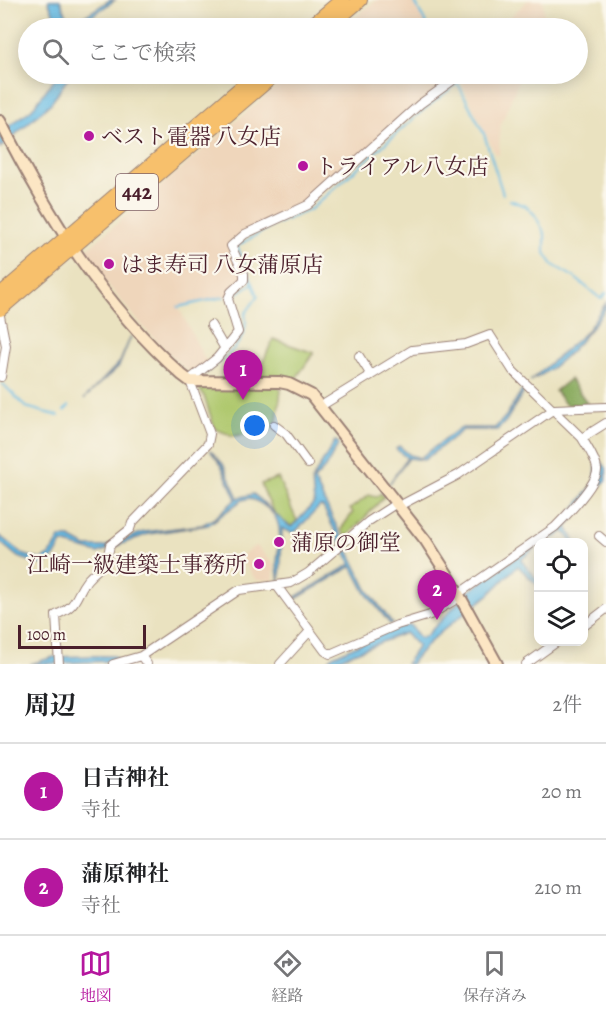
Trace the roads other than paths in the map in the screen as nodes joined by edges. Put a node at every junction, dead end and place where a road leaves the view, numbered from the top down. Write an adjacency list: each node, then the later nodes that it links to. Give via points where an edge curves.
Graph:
1 (342, 0): 3 (highway)
2 (360, 0): 4 (highway)
3 (321, 18)
4 (339, 18)
5 (246, 84): 9 (highway, 442)
6 (263, 84): 9 (highway, 442)
7 (448, 84): 14 (street, via 308,205 245,234 231,246 244,280 228,299 239,329)
8 (2, 125): 9 (street)
9 (68, 244): 10 (highway, 442); 11 (highway, 442); 18 (street, via 126,318)
10 (0, 295)
11 (0, 309)
12 (0, 316): 17 (street, via 6,346)
13 (211, 325): 14 (street)
14 (225, 349): 18 (street)
15 (358, 356): 16 (street)
16 (371, 375): 19 (street); 21 (street, via 412,350 466,344 490,335 513,371)
17 (1, 376)
18 (189, 380): 19 (street, via 289,384 311,395); 36 (street, via 210,434 210,446 109,547 106,563 86,581 77,601 56,615)
19 (321, 406): 26 (street)
20 (606, 407): 21 (street)
21 (554, 409): 24 (street); 26 (street, via 458,474)
22 (606, 423): 24 (street)
23 (274, 425): 25 (street, via 286,434)
24 (582, 438): 30 (street, via 597,468 597,477 555,527)
25 (308, 464)
26 (398, 504): 29 (street, via 369,521 308,573); 30 (street)
27 (599, 536): 28 (street)
28 (606, 542)
29 (277, 586): 33 (street); 35 (street, via 239,590)
30 (460, 597): 33 (street, via 430,615 330,654); 40 (street)
31 (606, 609): 32 (street)
32 (588, 623)
33 (310, 631): 39 (street)
34 (551, 646): 41 (street)
35 (141, 656): 37 (street); 38 (street)
36 (59, 661)
37 (115, 663)
38 (147, 664)
39 (280, 664)
40 (496, 664)
41 (526, 664)

